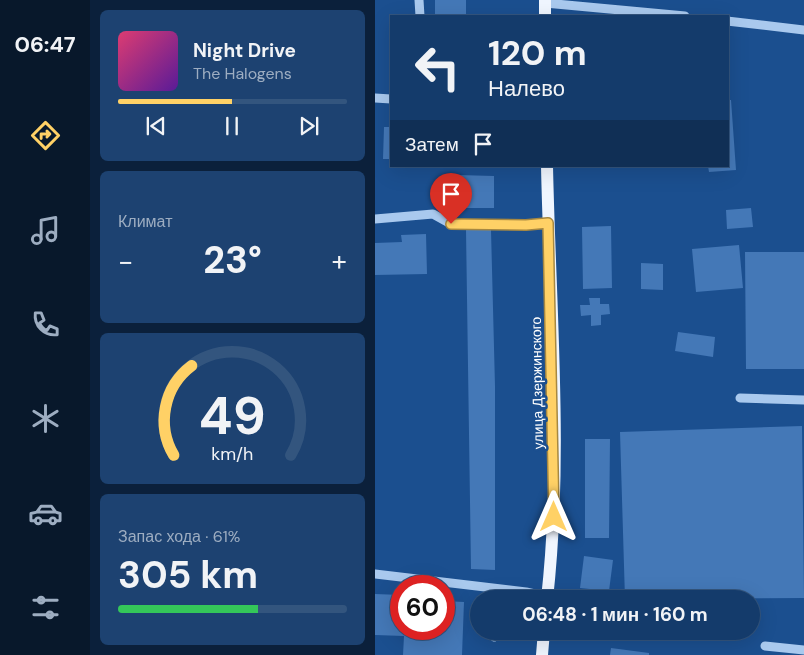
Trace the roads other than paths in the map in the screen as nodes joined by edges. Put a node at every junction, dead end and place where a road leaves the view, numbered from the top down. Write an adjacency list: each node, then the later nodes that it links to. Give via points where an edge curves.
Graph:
1 (419, 0): 3 (street)
2 (545, 1): 4 (main road); 5 (street)
3 (420, 15)
4 (545, 15)
5 (676, 15)
6 (729, 21): 7 (street)
7 (804, 30)
8 (375, 98): 9 (street)
9 (390, 99)
10 (547, 167): 12 (main road, улица Дзержинского)
11 (375, 219): 12 (street, via 433,214 451,224)
12 (548, 223): 17 (main road, улица Дзержинского, via 554,517)
13 (740, 398): 14 (street)
14 (804, 400)
15 (375, 574): 16 (street)
16 (474, 590)
17 (548, 590)
18 (543, 640): 21 (main road)
19 (765, 646): 20 (street)
20 (804, 650)
21 (542, 655)

